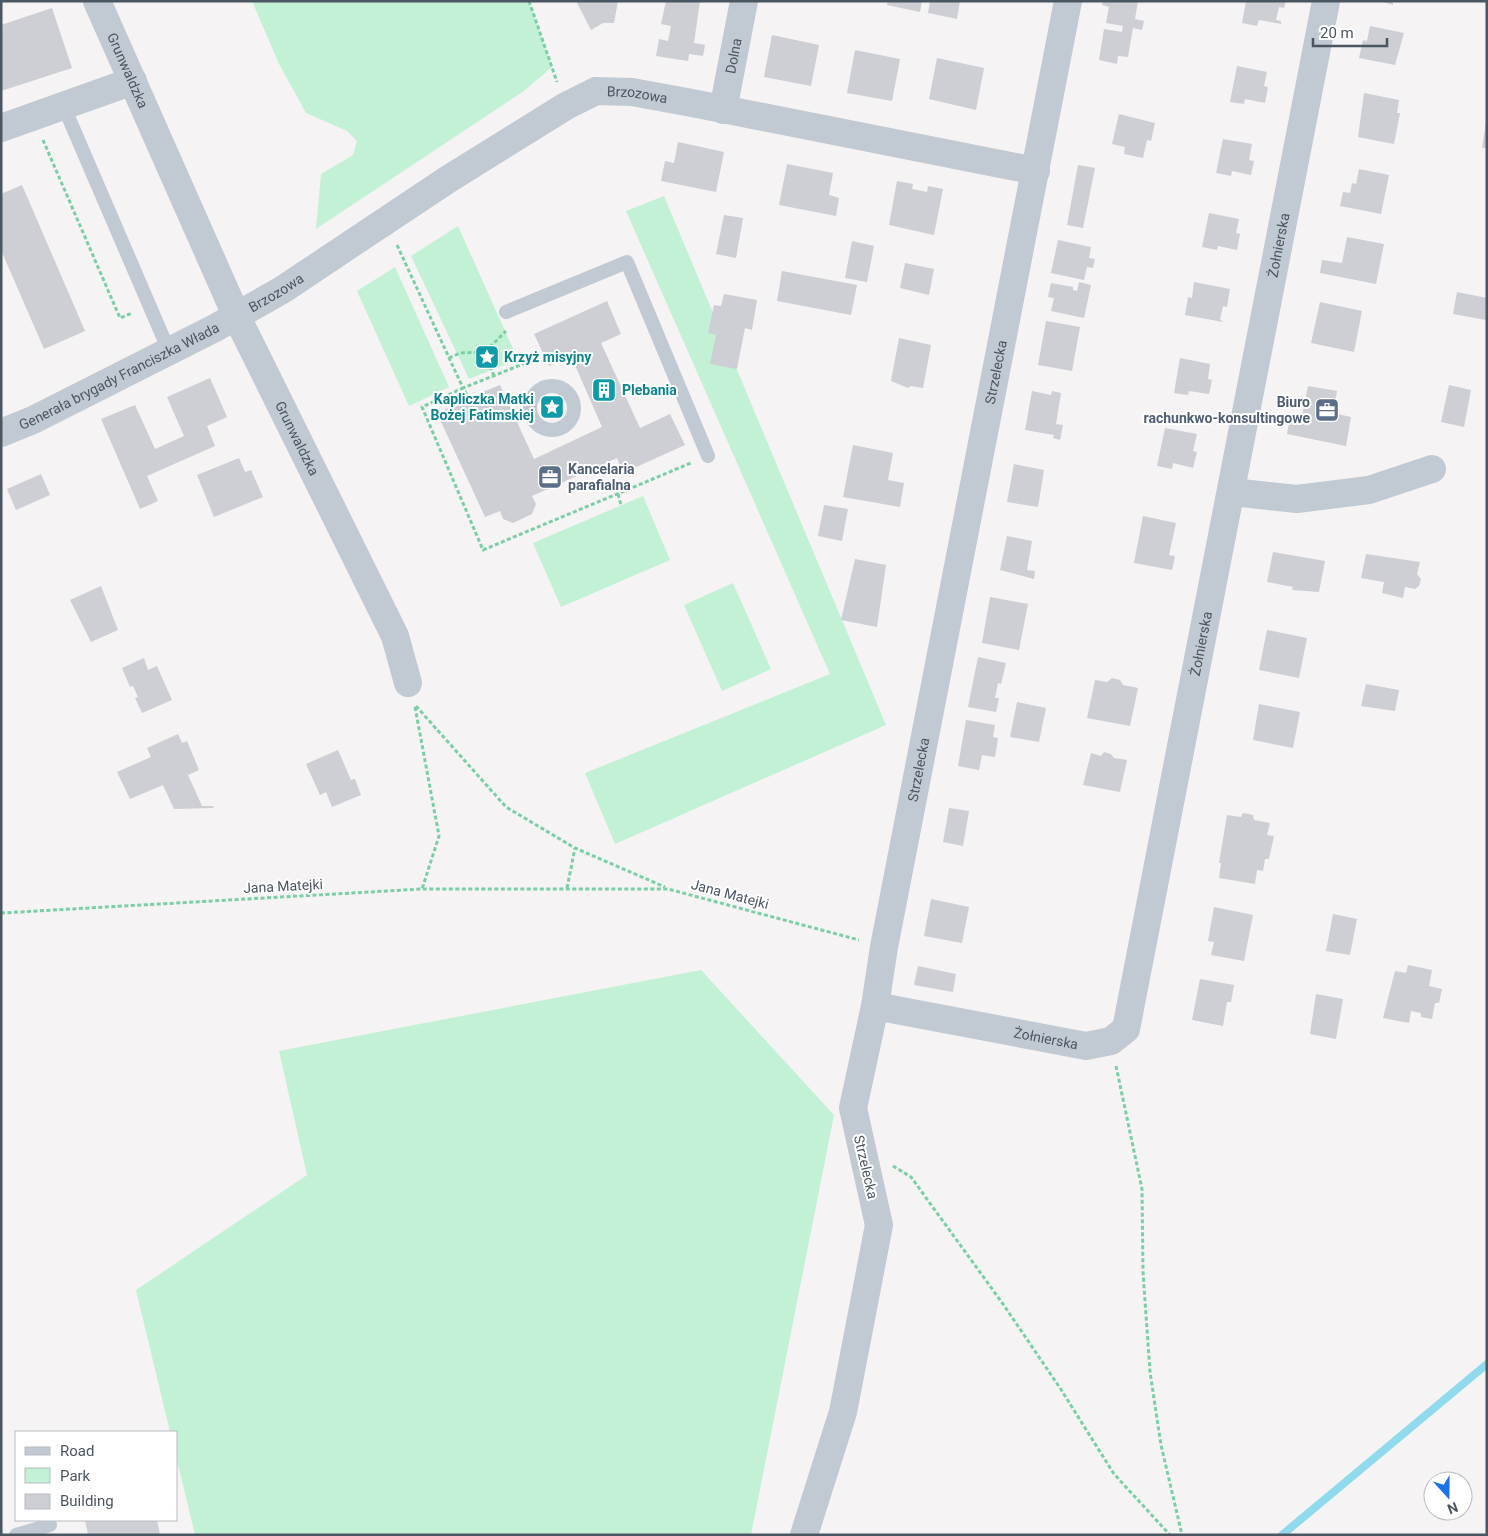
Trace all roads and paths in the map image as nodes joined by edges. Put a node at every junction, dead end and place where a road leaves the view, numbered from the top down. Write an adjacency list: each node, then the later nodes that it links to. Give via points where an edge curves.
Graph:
1 (97, 1): 6 (street, Grunwaldzka)
2 (529, 1): 7 (path)
3 (744, 1): 9 (street, Dolna)
4 (1068, 1): 12 (street, Strzelecka)
5 (1326, 1): 28 (street, Żołnierska)
6 (133, 80): 8 (street); 16 (street, Grunwaldzka)
7 (566, 106): 9 (street, Brzozowa, via 596,91 632,92); 13 (street, Brzozowa)
8 (64, 107): 10 (street); 14 (lane)
9 (723, 110): 12 (street, Brzozowa)
10 (1, 128)
11 (37, 134): 14 (path, via 44,142 120,318)
12 (1036, 171): 37 (street, Strzelecka)
13 (386, 221): 16 (street, Brzozowa, via 282,290); 20 (path)
14 (150, 306): 18 (lane)
15 (506, 312): 26 (lane, via 627,262)
16 (236, 315): 18 (street, Generała brygady Franciszka Włada); 31 (street, Grunwaldzka, via 395,636)
17 (513, 327): 19 (path, via 500,335)
18 (169, 351): 25 (street, Generała brygady Franciszka Włada)
19 (485, 352): 20 (path); 22 (path)
20 (450, 358): 23 (path)
21 (528, 362): 22 (path)
22 (494, 376): 23 (path)
23 (464, 388): 24 (path); 29 (path, via 422,407 483,550)
24 (470, 400)
25 (1, 433)
26 (708, 456): 29 (path)
27 (1432, 469): 28 (street, via 1370,490 1297,499)
28 (1232, 492): 39 (street, Żołnierska, via 1126,1029)
29 (618, 494): 30 (path)
30 (621, 505)
31 (411, 694): 32 (path, via 506,807); 34 (path, via 439,836)
32 (574, 848): 33 (path); 35 (path)
33 (567, 888): 34 (path, Jana Matejki); 35 (path, Jana Matejki)
34 (422, 889): 36 (path, Jana Matejki)
35 (668, 889): 37 (path, Jana Matejki)
36 (1, 913)
37 (884, 947): 38 (street, Strzelecka)
38 (875, 1006): 39 (street, Żołnierska, via 1086,1046); 40 (street, Strzelecka, via 853,1108)
39 (1111, 1041): 45 (path, via 1142,1189 1143,1272 1150,1372 1161,1445)
40 (861, 1145): 43 (street, Strzelecka, via 879,1225 843,1412); 44 (path, via 911,1177 1034,1350 1114,1474)
41 (50, 1525): 42 (lane)
42 (16, 1535)
43 (804, 1535)
44 (1170, 1535)
45 (1182, 1535)

